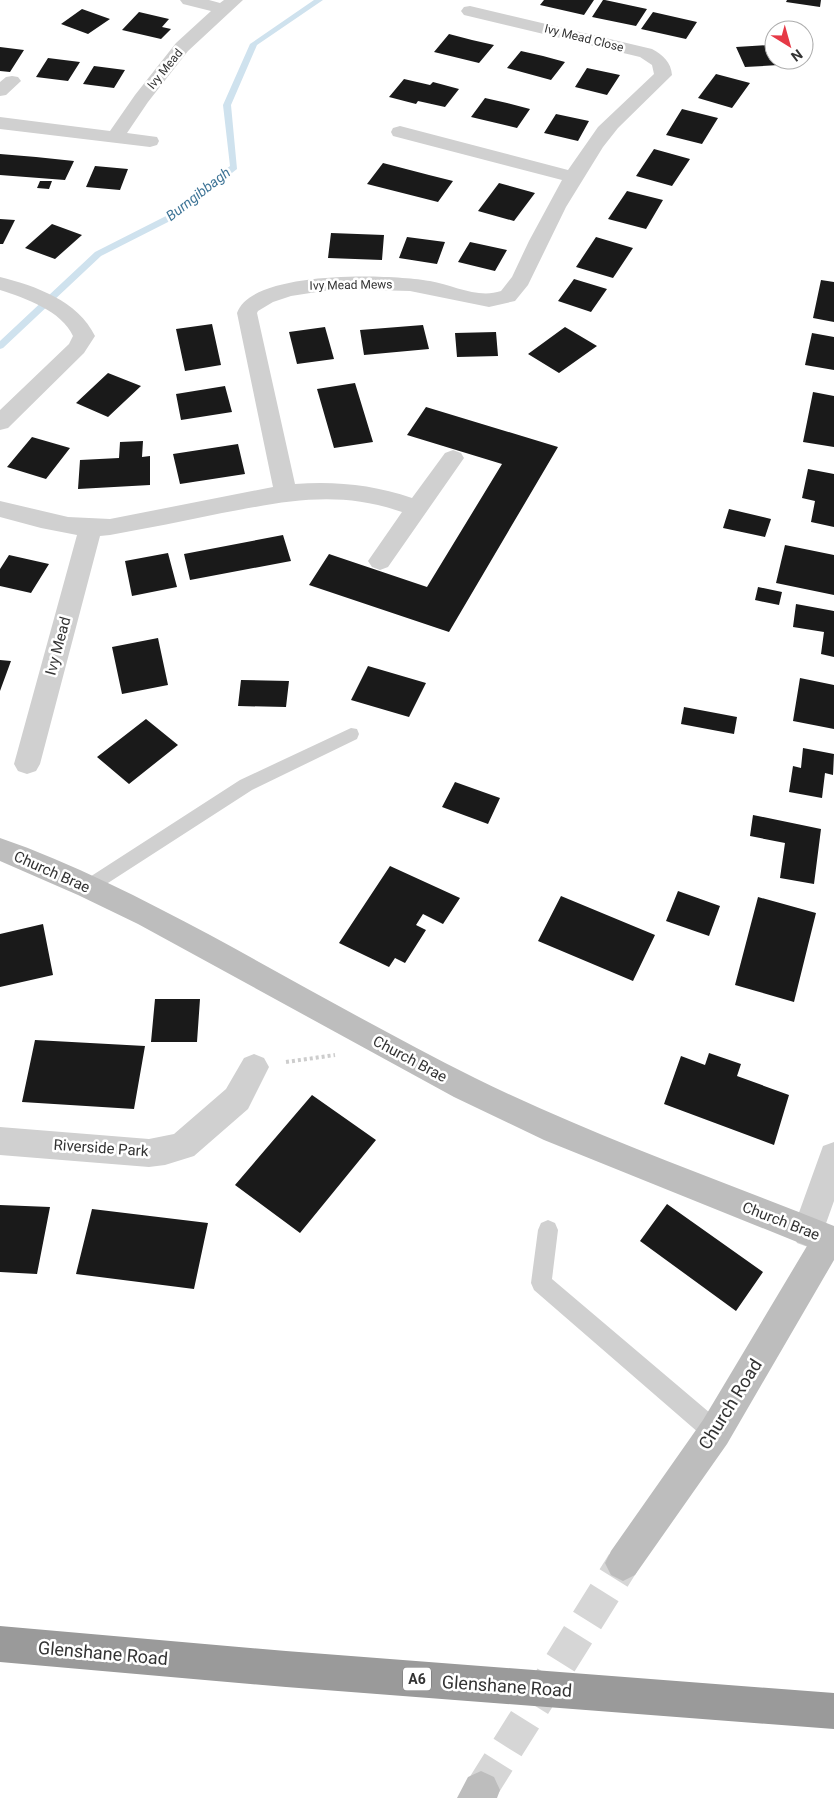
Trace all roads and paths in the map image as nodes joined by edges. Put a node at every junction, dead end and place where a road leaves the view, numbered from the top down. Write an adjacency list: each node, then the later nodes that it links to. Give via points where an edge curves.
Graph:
1 (188, 0): 2 (street, Ivy Mead)
2 (229, 5): 7 (street, Ivy Mead, via 182,47)
3 (470, 11): 4 (street, Ivy Mead Close, via 508,13 646,53)
4 (661, 63): 9 (street, Ivy Mead Mews, via 663,76 606,130)
5 (0, 123): 7 (street)
6 (400, 132): 9 (street, via 432,131)
7 (115, 137): 8 (street)
8 (150, 141)
9 (574, 177): 13 (street, Ivy Mead Mews, via 534,248 516,289 501,299 482,299 405,285 345,283 303,286 273,293 249,307)
10 (0, 283): 11 (street, via 22,290 64,313 82,327 84,336 77,348)
11 (0, 423)
12 (453, 458): 14 (street)
13 (286, 493): 14 (street, via 358,492); 16 (street)
14 (416, 508): 17 (street)
15 (0, 509): 16 (street)
16 (90, 529): 19 (street, Ivy Mead)
17 (380, 561)
18 (351, 734): 21 (lane, via 246,785)
19 (26, 764)
20 (0, 849): 21 (main road, Church Brae)
21 (88, 887): 22 (main road, Church Brae, via 156,920)
22 (385, 1046): 23 (path); 27 (main road, Church Brae, via 464,1088 556,1130)
23 (254, 1067): 24 (street, Riverside Park, via 238,1099 183,1146 166,1152)
24 (0, 1141)
25 (834, 1156): 27 (street, Church Road)
26 (548, 1230): 28 (lane, via 541,1283)
27 (824, 1237): 28 (main road, Church Road)
28 (715, 1432): 29 (main road, Church Road)
29 (623, 1563)
30 (0, 1644): 31 (highway, Glenshane Road / A6)
31 (834, 1712)

